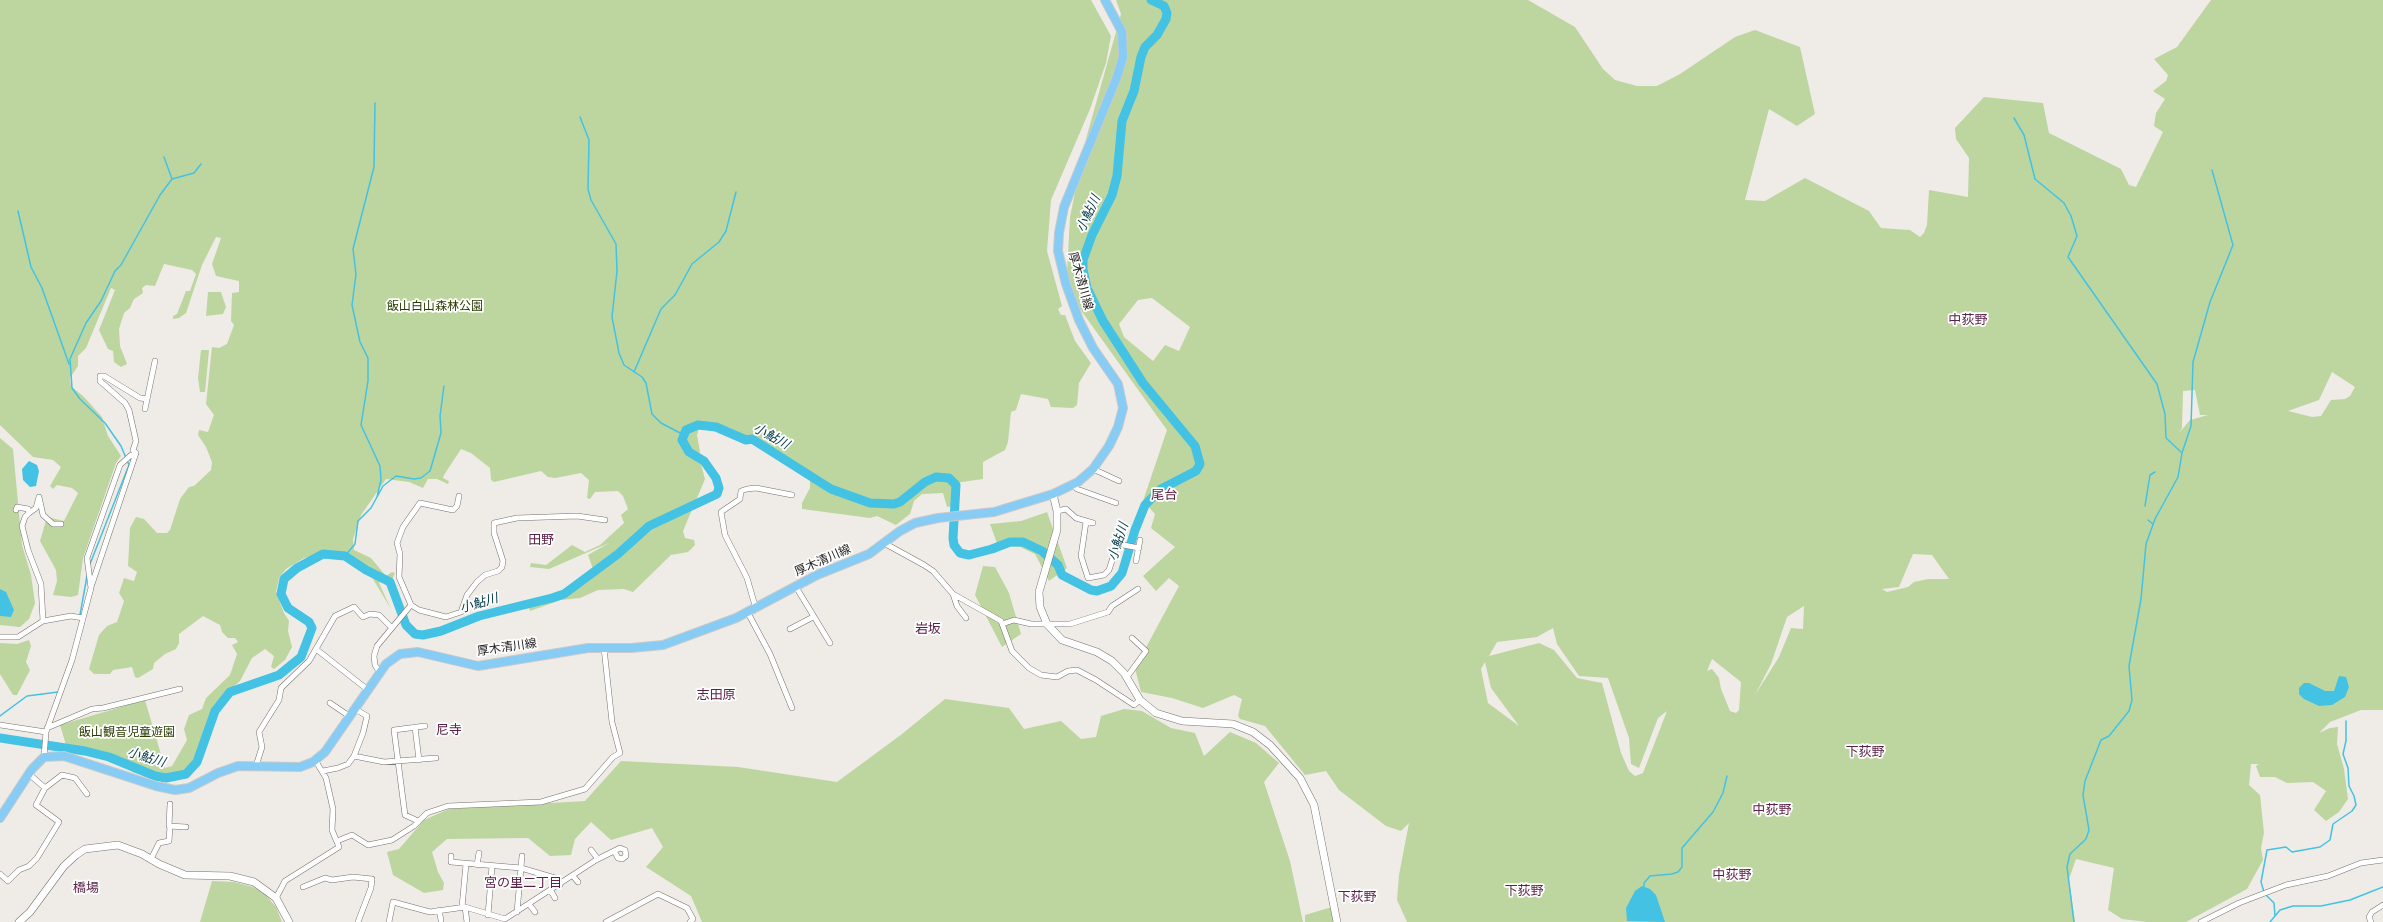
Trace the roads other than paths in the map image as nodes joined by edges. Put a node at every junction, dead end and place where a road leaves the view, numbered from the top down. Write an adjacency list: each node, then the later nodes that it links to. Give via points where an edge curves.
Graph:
1 (1105, 0): 6 (main road, 厚木清川線, via 1122,32 1123,57 1064,208 1058,243 1062,271 1073,306 1088,338 1118,384 1122,401 1122,414 1117,432)
2 (155, 361): 3 (street)
3 (147, 398): 4 (street); 5 (street, via 140,398 100,376 100,381 125,403 129,410 136,441 133,450 136,453)
4 (145, 410)
5 (135, 457): 27 (street); 27 (street, via 131,456 120,465 87,558)
6 (1093, 469): 7 (street); 8 (main road, 厚木清川線)
7 (1119, 481)
8 (1076, 484): 9 (main road, 厚木清川線); 12 (street, via 1077,489)
9 (1053, 494): 16 (street); 23 (main road, 厚木清川線, via 994,512 915,523 903,528)
10 (792, 495): 31 (street, via 756,488 747,489 741,491 740,499 721,512 725,535 747,578)
11 (459, 496): 30 (street, via 454,510 420,503 402,527 397,543 400,554 399,577)
12 (1116, 503)
13 (1062, 504): 14 (street)
14 (1066, 509): 16 (street); 19 (street, via 1076,518)
15 (16, 510): 17 (street, via 17,507 28,509)
16 (1057, 511): 37 (street, via 1057,530 1039,598)
17 (29, 513): 21 (street, via 36,508 39,496 43,515 53,524); 35 (street, via 22,526 41,584)
18 (605, 520): 30 (street, via 577,516 532,517 494,523 494,532 503,561 502,567 477,582 467,595 461,612 446,617)
19 (1086, 522): 20 (street); 24 (street, via 1081,556 1088,578 1104,575 1109,570 1119,543)
20 (1093, 523)
21 (60, 524)
22 (1140, 540): 24 (street)
23 (884, 543): 26 (main road, 厚木清川線, via 869,554); 29 (street, via 930,568)
24 (1138, 548): 25 (street)
25 (1136, 561)
26 (796, 587): 31 (main road, 厚木清川線); 32 (street)
27 (91, 588): 33 (street)
28 (1138, 589): 37 (street, via 1112,606 1108,612 1070,624)
29 (953, 594): 34 (street, via 957,606); 36 (street, via 1001,621)
30 (410, 606): 38 (street)
31 (752, 611): 43 (main road, 厚木清川線, via 663,645); 51 (street)
32 (814, 617): 39 (street); 42 (street)
33 (83, 618): 35 (street, via 71,616); 57 (street, via 65,682)
34 (966, 618)
35 (43, 621): 40 (street, via 18,637)
36 (1002, 624): 37 (street, via 1014,620); 49 (street, via 1012,651 1041,675 1056,677 1077,670 1134,705)
37 (1047, 624): 46 (street, via 1062,640 1106,657)
38 (391, 627): 44 (street, via 379,615 370,614 363,617 352,607 335,616); 45 (street, via 374,653 375,665)
39 (790, 628)
40 (0, 637)
41 (1132, 638): 46 (street, via 1146,651)
42 (830, 643)
43 (604, 648): 45 (main road, 厚木清川線, via 588,648 478,666 408,652 393,658); 71 (street, via 612,722 620,753 613,757 585,789 541,802 448,806 427,813)
44 (316, 649): 48 (street); 64 (street, via 309,661 281,688 280,700 259,732 262,747)
45 (380, 673): 48 (main road, 厚木清川線)
46 (1126, 677): 49 (street)
47 (180, 689): 57 (street, via 92,709)
48 (368, 690): 52 (main road, 厚木清川線)
49 (1140, 700): 112 (street, via 1167,718 1233,724 1246,728 1264,740 1289,765 1304,785 1314,806)
50 (330, 703): 53 (street)
51 (792, 708)
52 (355, 709): 53 (main road, 厚木清川線); 59 (street, via 367,716)
53 (349, 716): 61 (main road, 厚木清川線, via 328,747)
54 (0, 725): 57 (street)
55 (425, 726): 56 (street)
56 (415, 727): 62 (street); 63 (street, via 394,730)
57 (46, 732): 58 (street)
58 (44, 755): 64 (main road, 厚木清川線, via 64,756 175,790 189,788 229,768); 66 (main road)
59 (354, 756): 63 (street); 65 (street, via 348,764)
60 (436, 758): 62 (street)
61 (315, 760): 64 (main road, 厚木清川線, via 300,767); 65 (street)
62 (419, 760): 63 (street)
63 (398, 762): 71 (street, via 405,815)
64 (256, 766)
65 (323, 771): 74 (street, via 333,809 332,830)
66 (29, 774): 67 (street); 70 (main road)
67 (46, 788): 68 (street, via 62,775 75,778); 87 (street, via 36,806 59,822 37,858 29,866 19,870 8,881)
68 (86, 794)
69 (170, 804): 72 (street)
70 (0, 818)
71 (418, 821): 74 (street, via 392,840 368,845 352,835)
72 (170, 826): 73 (street); 80 (street, via 169,841 159,843)
73 (186, 827)
74 (337, 841): 93 (street, via 338,849 285,881)
75 (591, 850): 81 (street)
76 (614, 851): 81 (street)
77 (479, 853): 84 (street)
78 (451, 856): 83 (street, via 451,862)
79 (522, 856): 86 (street)
80 (151, 859): 93 (street, via 185,875 246,879 264,888); 105 (street, via 118,845 85,849 64,866 30,912)
81 (598, 859): 88 (street)
82 (2383, 860): 113 (street, via 2362,863 2328,876 2262,893)
83 (466, 864): 84 (street); 97 (street)
84 (477, 864): 85 (street)
85 (492, 866): 86 (street); 103 (street)
86 (520, 868): 90 (street, via 555,878); 100 (street)
87 (0, 874)
88 (574, 876): 89 (street); 90 (street)
89 (578, 882)
90 (560, 885): 92 (street)
91 (303, 886): 107 (street, via 325,878 374,879)
92 (551, 891): 94 (street); 95 (street)
93 (276, 898): 106 (street)
94 (555, 898)
95 (530, 904): 100 (street); 101 (street)
96 (2383, 905): 114 (street, via 2372,912)
97 (463, 907): 99 (street); 103 (street); 109 (street)
98 (417, 908): 99 (street, via 430,912); 102 (street); 108 (street, via 393,902)
99 (439, 910): 104 (street)
100 (517, 912): 103 (street, via 505,919)
101 (535, 912)
102 (415, 914)
103 (488, 915)
104 (441, 920)
105 (19, 922)
106 (289, 922)
107 (358, 922)
108 (388, 922)
109 (467, 922)
110 (606, 922): 111 (street, via 658,894 687,908 693,919)
111 (690, 922)
112 (1337, 922)
113 (2201, 922)
114 (2371, 922)

